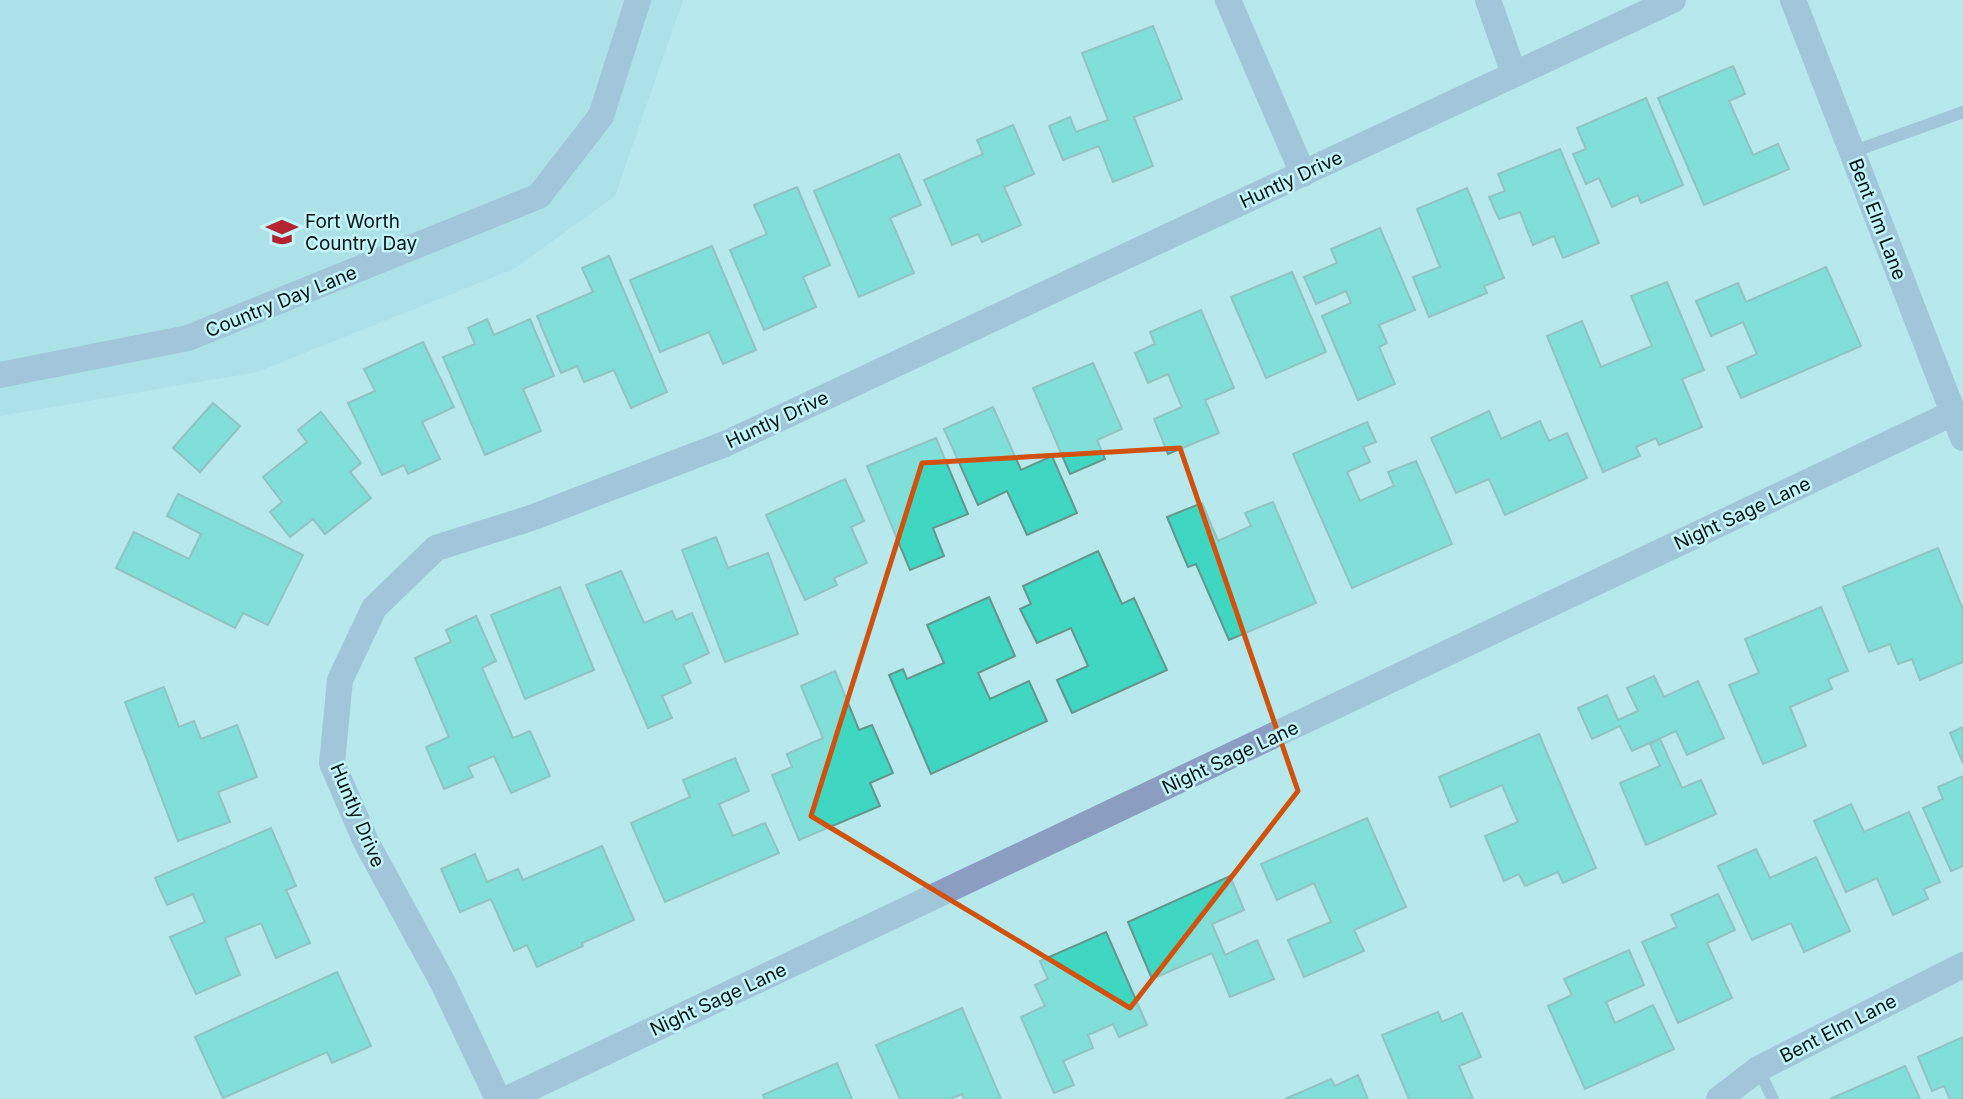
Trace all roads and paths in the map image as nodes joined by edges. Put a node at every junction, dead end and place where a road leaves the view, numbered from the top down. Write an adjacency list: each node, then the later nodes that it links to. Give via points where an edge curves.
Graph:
1 (638, 0): 10 (street, Country Day Lane, via 601,116 539,196 188,338)
2 (1228, 0): 9 (street)
3 (1488, 0): 6 (street)
4 (1673, 0): 6 (street, Huntly Drive)
5 (1793, 0): 8 (street, Bent Elm Lane)
6 (1514, 74): 9 (street, Huntly Drive)
7 (1963, 112): 8 (lane)
8 (1852, 152): 11 (street, Bent Elm Lane)
9 (1303, 174): 15 (street, Huntly Drive, via 725,444 531,518 436,548 373,608 340,680 332,763 366,842 443,982)
10 (0, 375)
11 (1953, 413): 12 (street, Bent Elm Lane); 16 (street, Night Sage Lane)
12 (1963, 438)
13 (1963, 965): 14 (street, Bent Elm Lane)
14 (1758, 1069): 17 (street, Bent Elm Lane); 18 (lane)
15 (498, 1099)
16 (507, 1099)
17 (1719, 1099)
18 (1773, 1099)

